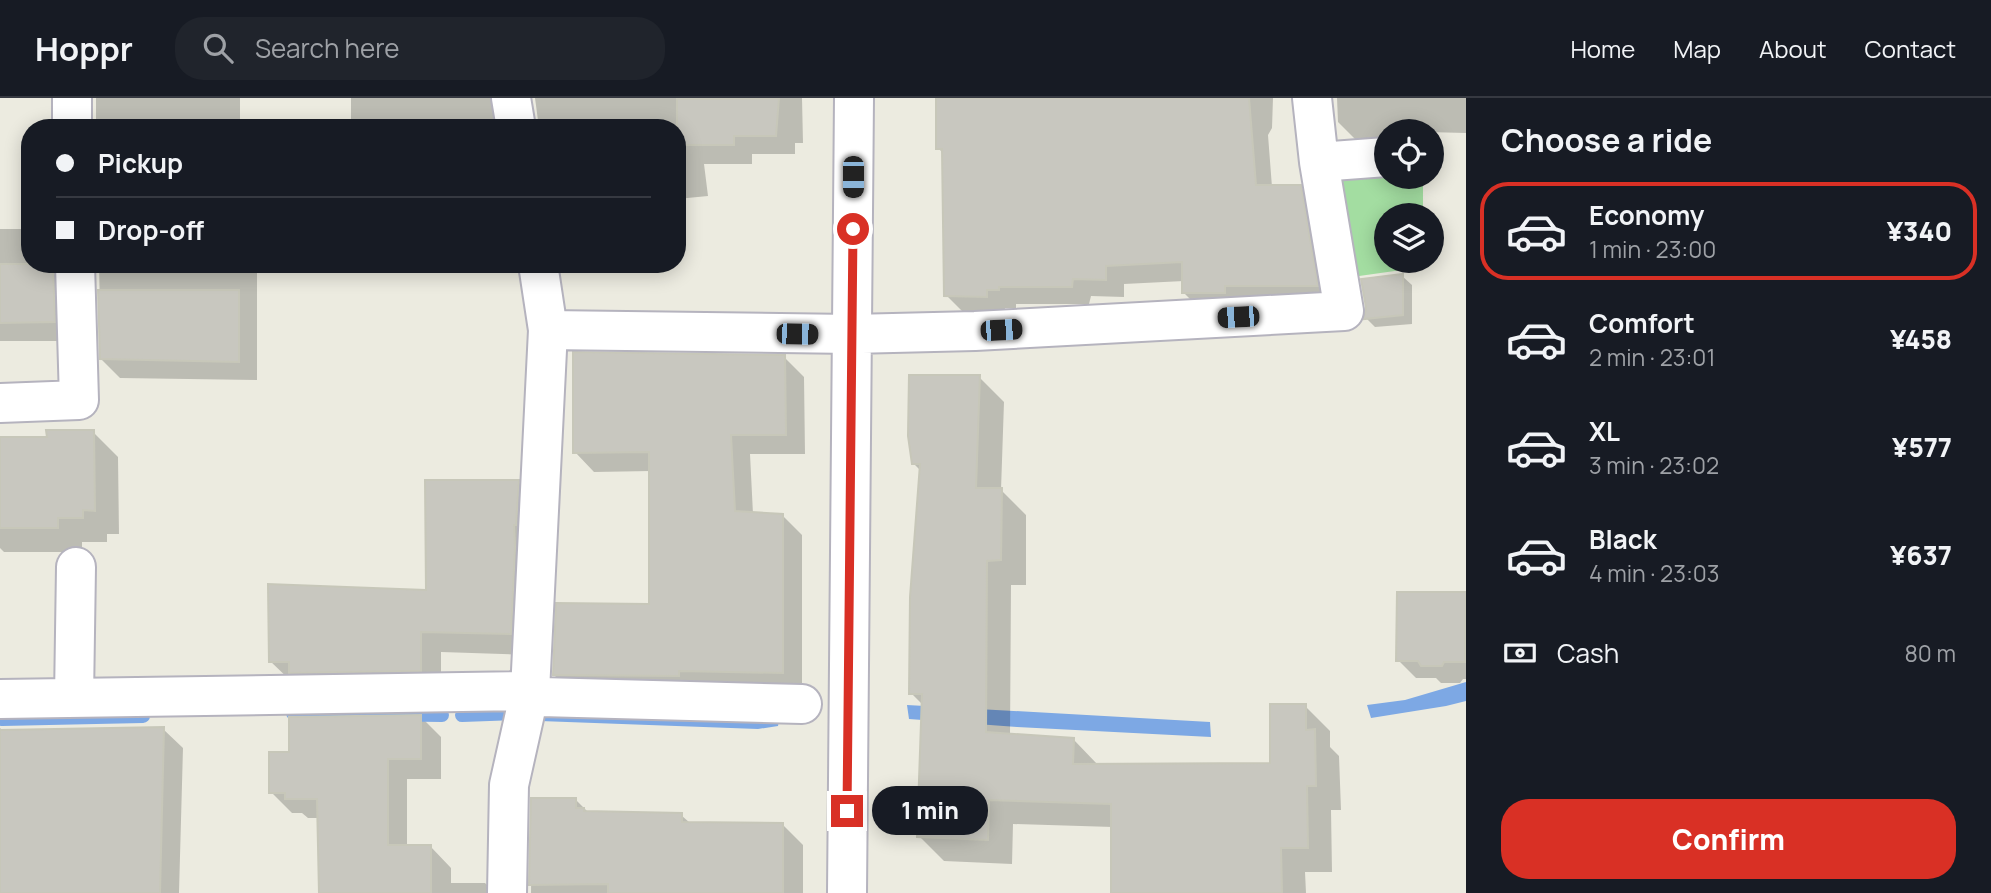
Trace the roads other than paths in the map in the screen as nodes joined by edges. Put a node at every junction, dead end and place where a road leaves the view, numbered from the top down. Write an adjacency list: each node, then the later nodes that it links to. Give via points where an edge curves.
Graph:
1 (72, 98): 5 (street)
2 (511, 98): 6 (street)
3 (854, 98): 12 (street)
4 (1312, 98): 8 (street)
5 (72, 119)
6 (514, 119)
7 (1374, 158): 8 (street)
8 (1318, 162): 12 (street, via 1343,311)
9 (75, 273): 13 (street, via 79,400)
10 (539, 273): 11 (street)
11 (548, 330): 12 (street); 15 (street)
12 (852, 334): 20 (street)
13 (0, 403)
14 (76, 567): 16 (street)
15 (530, 691): 16 (street); 18 (street, via 541,697); 19 (street, via 509,785)
16 (74, 698): 17 (street)
17 (0, 699)
18 (802, 704)
19 (507, 893)
20 (846, 893)

